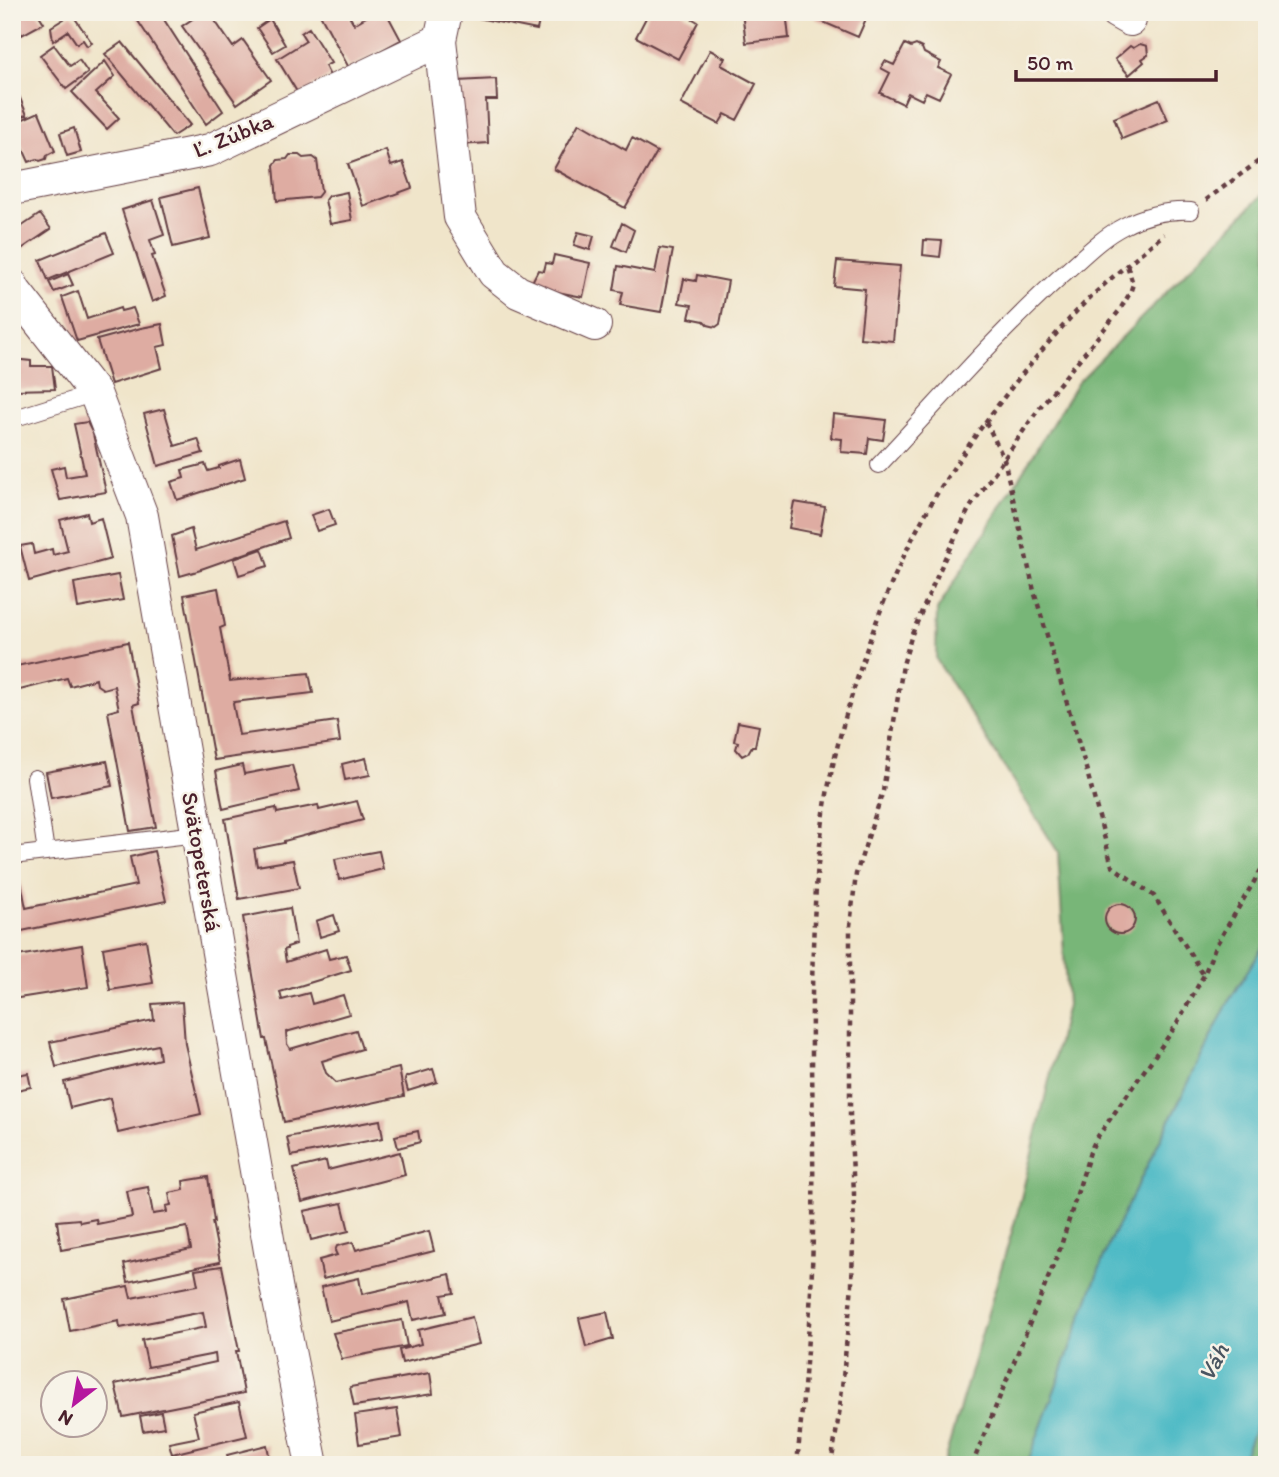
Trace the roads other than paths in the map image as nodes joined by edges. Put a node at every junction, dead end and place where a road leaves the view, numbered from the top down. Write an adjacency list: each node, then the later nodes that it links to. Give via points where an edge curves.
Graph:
1 (443, 26): 2 (street, Ľ. Zúbka, via 210,150); 5 (street, Ľ. Zúbka, via 460,217 494,273 518,292)
2 (12, 189)
3 (1191, 211): 8 (lane, via 1151,215 1101,240 1029,305)
4 (13, 289): 6 (street, Svätopeterská)
5 (596, 326)
6 (95, 393): 7 (lane); 10 (street, Svätopeterská, via 142,516)
7 (12, 419)
8 (879, 465)
9 (35, 778): 11 (lane)
10 (197, 834): 11 (lane); 13 (street, Svätopeterská)
11 (46, 852): 12 (lane)
12 (12, 856)
13 (312, 1465)

